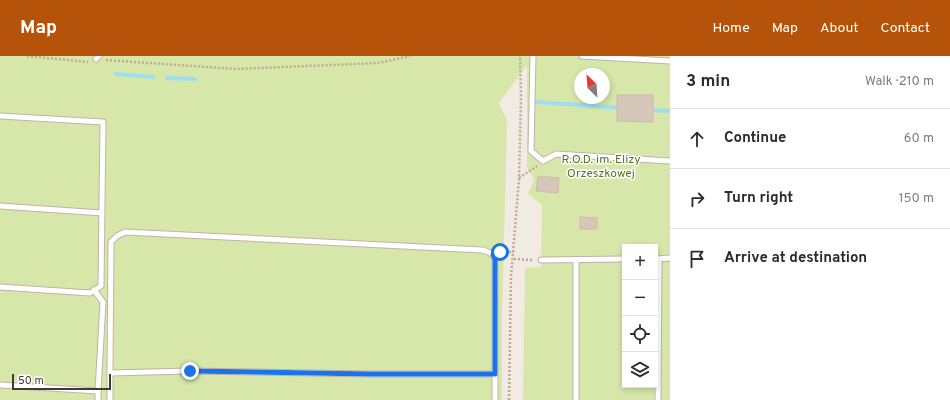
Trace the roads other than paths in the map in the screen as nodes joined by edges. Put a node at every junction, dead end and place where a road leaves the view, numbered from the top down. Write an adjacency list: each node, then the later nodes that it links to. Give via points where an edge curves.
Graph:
1 (534, 56): 5 (lane, via 531,151 543,161 556,154)
2 (582, 56): 3 (lane)
3 (670, 61)
4 (0, 116): 7 (lane, via 103,122)
5 (670, 161)
6 (0, 206): 7 (lane)
7 (102, 213): 15 (lane, via 101,286)
8 (670, 258): 10 (lane)
9 (622, 259): 12 (lane)
10 (658, 259)
11 (541, 260): 12 (lane)
12 (576, 260): 23 (lane)
13 (657, 280): 24 (lane)
14 (0, 287): 15 (lane, via 90,293)
15 (94, 290): 19 (lane, via 103,302)
16 (110, 372): 17 (lane); 17 (lane, via 111,242 125,232 482,250 493,255 495,259); 21 (lane)
17 (495, 374): 22 (lane)
18 (0, 385): 19 (lane)
19 (98, 391): 20 (lane)
20 (98, 400)
21 (110, 400)
22 (495, 400)
23 (576, 400)
24 (658, 400)

